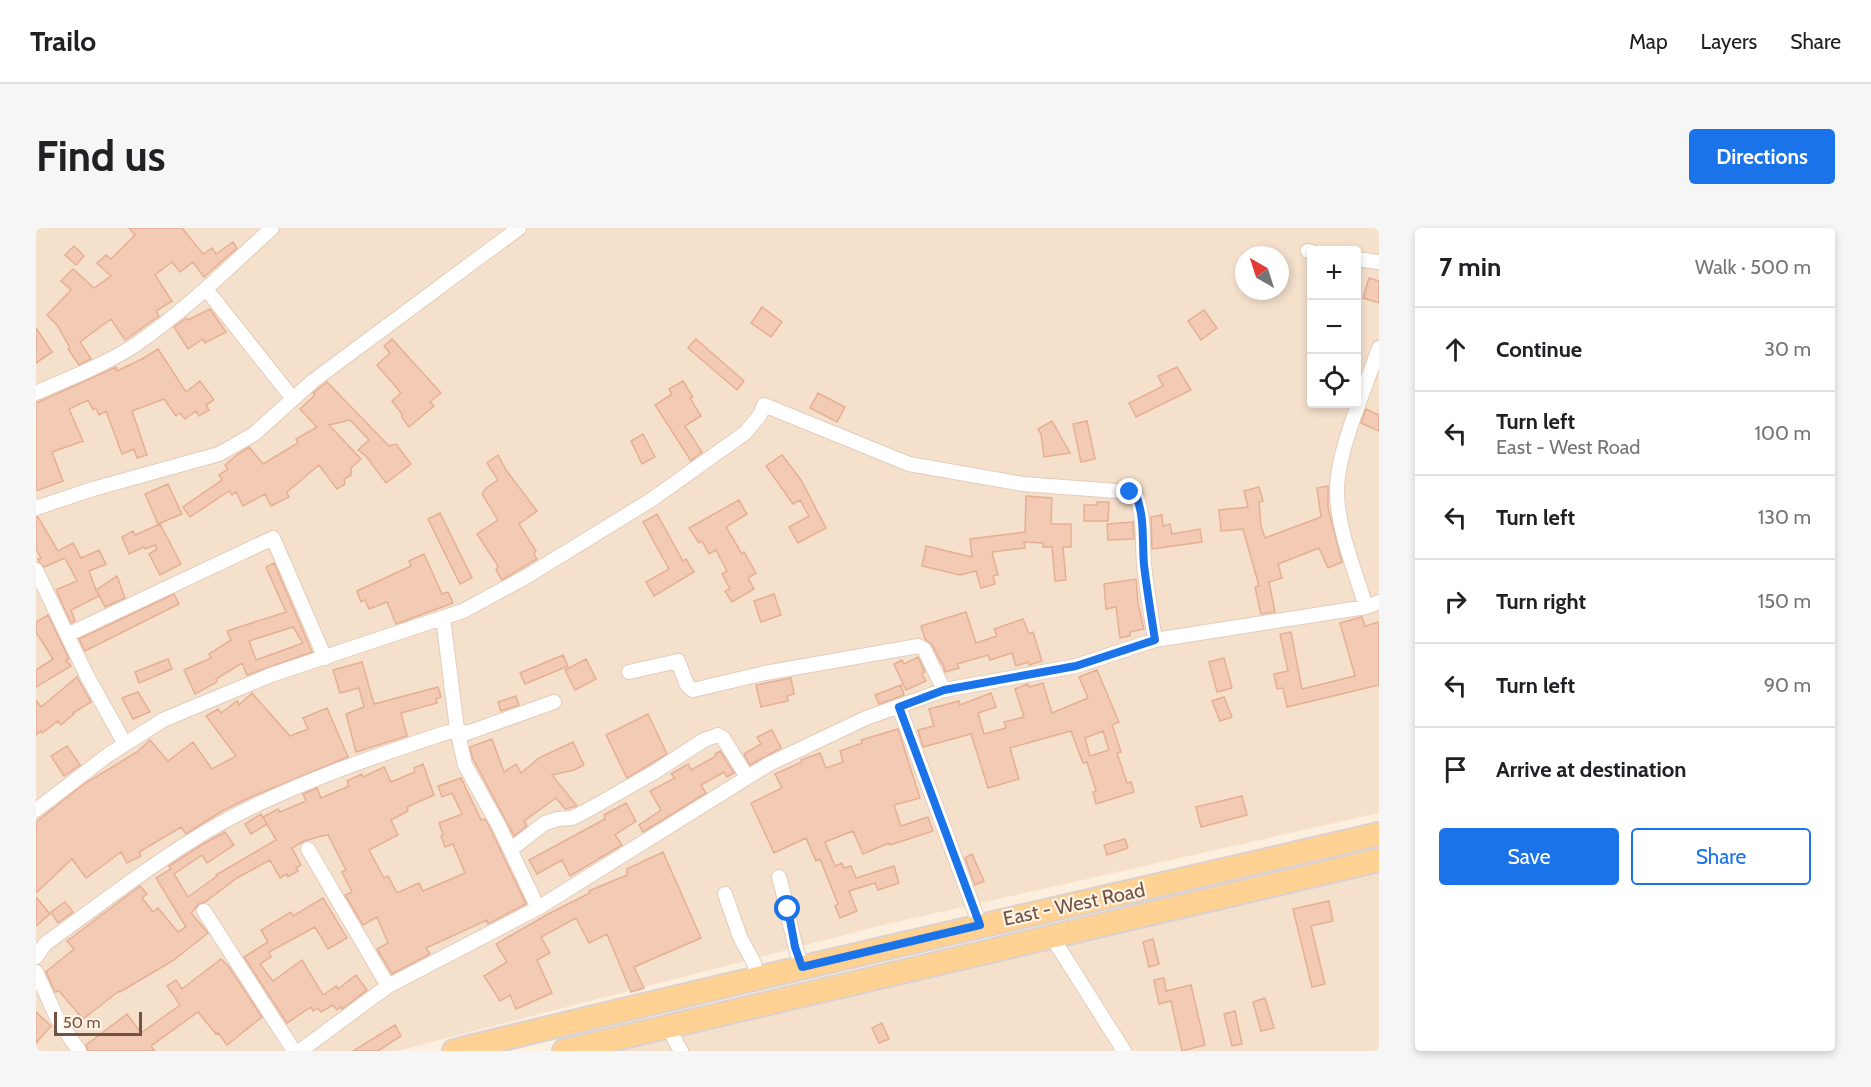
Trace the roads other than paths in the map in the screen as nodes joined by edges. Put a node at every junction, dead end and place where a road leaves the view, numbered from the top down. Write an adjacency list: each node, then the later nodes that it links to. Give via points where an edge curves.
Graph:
1 (272, 228): 5 (street)
2 (510, 230): 8 (street)
3 (1361, 260): 4 (street)
4 (1379, 262)
5 (206, 289): 7 (street, via 135,345); 8 (street)
6 (1379, 348): 11 (street, via 1343,451 1337,489 1340,519)
7 (36, 393)
8 (293, 399): 9 (street, via 254,434 219,454)
9 (36, 508)
10 (36, 570): 13 (street)
11 (1373, 604): 14 (street)
12 (443, 618): 14 (street, via 524,578 651,500 746,432 764,405 909,464 1023,484 1136,495); 15 (street); 20 (street)
13 (67, 635): 15 (street, via 273,538); 21 (street)
14 (1155, 640): 17 (street, via 1076,666)
15 (325, 658): 21 (street, via 271,675 163,720)
16 (629, 672): 17 (street, via 678,661 687,685 693,690 918,646 924,649)
17 (944, 690): 19 (street)
18 (554, 702): 20 (street, via 467,733)
19 (899, 707): 22 (street, via 866,718); 32 (street)
20 (457, 729): 26 (street, via 465,765); 34 (street, via 307,784 221,823 45,944)
21 (125, 744): 23 (street)
22 (747, 777): 26 (street, via 718,735 588,810 572,818 545,823); 30 (street)
23 (36, 810)
24 (1379, 834): 32 (main road, East - West Road)
25 (308, 849): 38 (street)
26 (510, 850): 30 (street)
27 (1379, 860): 33 (main road, East - West Road)
28 (779, 877): 35 (street)
29 (725, 894): 37 (street)
30 (538, 908): 38 (street)
31 (204, 911): 41 (street)
32 (980, 925): 35 (main road, East - West Road)
33 (1052, 937): 39 (main road, East - West Road); 46 (street)
34 (36, 957)
35 (802, 967): 37 (main road, East - West Road)
36 (36, 972): 40 (street, via 57,1018)
37 (757, 978): 43 (main road, East - West Road)
38 (388, 986): 42 (street)
39 (668, 1027): 44 (main road, East - West Road); 45 (street)
40 (79, 1051)
41 (294, 1051)
42 (300, 1051)
43 (454, 1051)
44 (564, 1051)
45 (681, 1051)
46 (1124, 1051)

